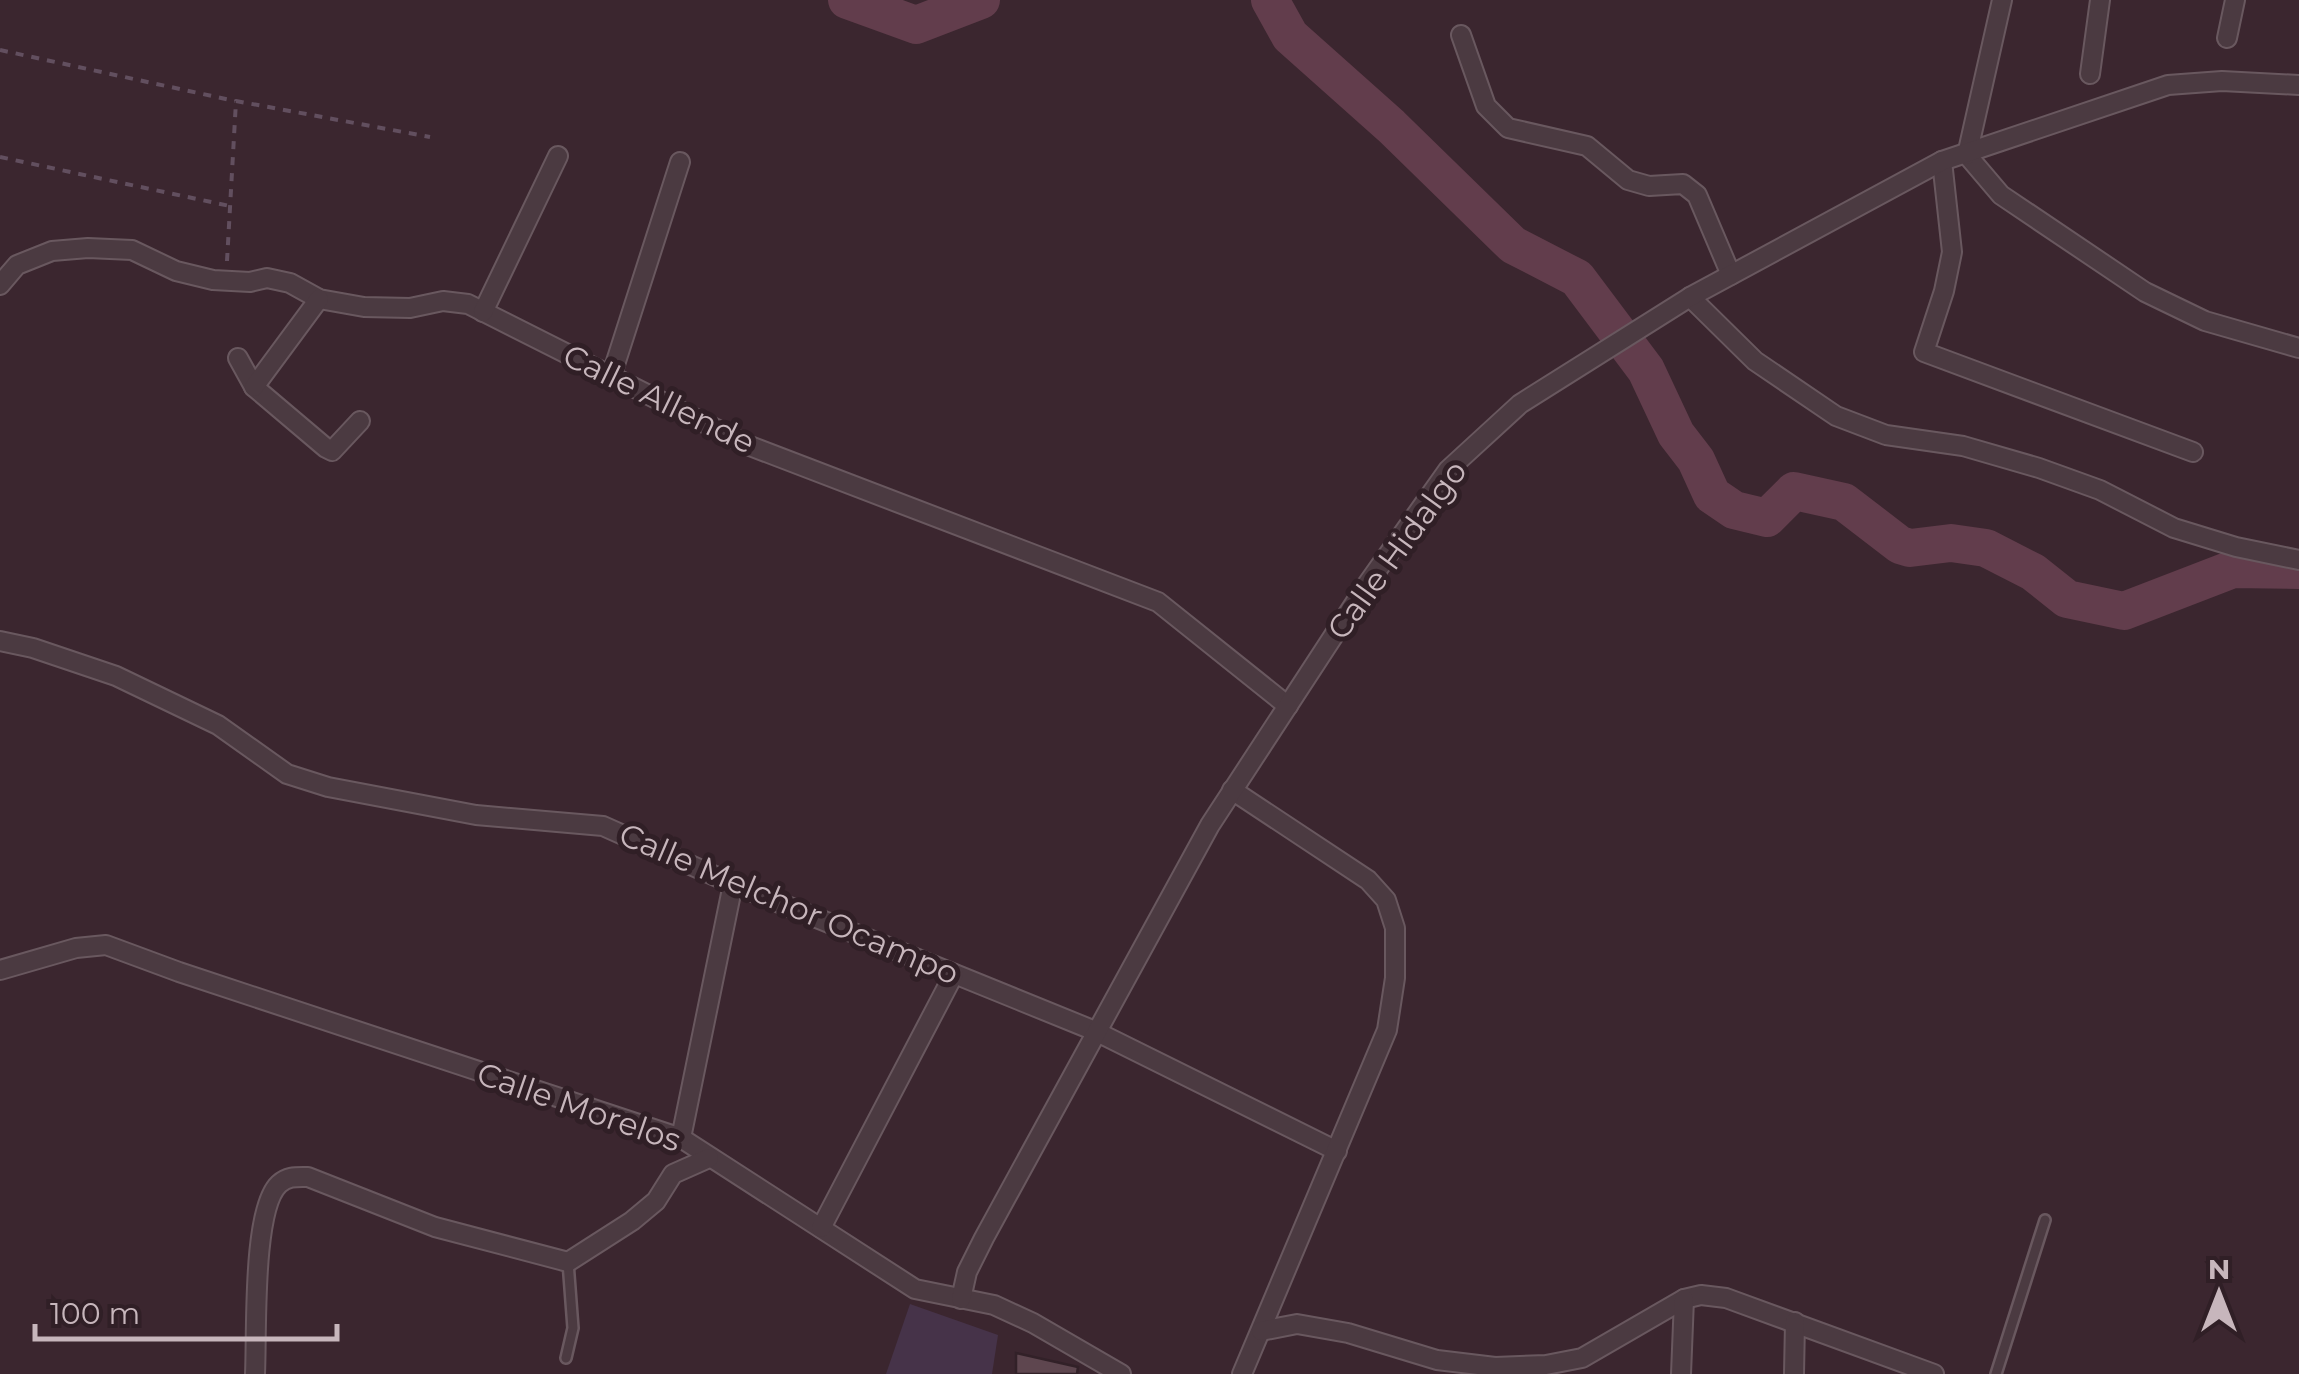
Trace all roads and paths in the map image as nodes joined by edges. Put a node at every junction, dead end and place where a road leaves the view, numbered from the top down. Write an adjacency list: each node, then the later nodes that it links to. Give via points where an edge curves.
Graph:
1 (2002, 0): 11 (street)
2 (2100, 0): 7 (street)
3 (2235, 0): 5 (street)
4 (1462, 35): 17 (street, via 1486,106 1508,128 1587,146 1628,180 1683,184 1697,196)
5 (2227, 38)
6 (0, 50): 9 (path)
7 (2090, 74)
8 (2299, 85): 11 (street, Calle Hidalgo, via 2168,85)
9 (236, 101): 10 (path); 16 (path)
10 (430, 137)
11 (1968, 155): 14 (street, Calle Hidalgo); 23 (street, via 2000,196 2145,292 2205,321)
12 (558, 156): 22 (street)
13 (0, 157): 16 (path)
14 (1942, 161): 17 (street, Calle Hidalgo); 28 (street, via 1952,252 1924,352)
15 (680, 162): 25 (street)
16 (230, 206): 18 (path)
17 (1731, 275): 21 (street, Calle Hidalgo)
18 (226, 281): 19 (street, Calle Allende, via 176,271 132,250 88,248 17,264); 20 (street, Calle Allende, via 267,278)
19 (0, 285)
20 (318, 299): 22 (street, Calle Allende, via 410,308 443,302); 26 (street)
21 (1687, 299): 29 (street, via 1755,361 1836,416 1886,435 1963,446 2039,468 2174,528); 31 (street, Calle Hidalgo, via 1520,404 1448,470)
22 (484, 312): 25 (street, Calle Allende)
23 (2299, 348)
24 (238, 358): 26 (street)
25 (612, 377): 31 (street, Calle Allende, via 750,446 1158,602)
26 (254, 387): 27 (street, via 332,451)
27 (360, 421)
28 (2192, 452)
29 (2299, 560)
30 (0, 642): 33 (street, Calle Melchor Ocampo, via 116,676 218,725 287,774 476,815 603,826)
31 (1288, 706): 32 (street, Calle Hidalgo)
32 (1232, 790): 36 (street, Calle Hidalgo); 38 (street, via 1368,880 1386,900 1394,928 1387,1030)
33 (734, 884): 35 (street, Calle Melchor Ocampo); 37 (street)
34 (0, 970): 37 (street, Calle Morelos, via 106,945)
35 (954, 974): 36 (street, Calle Melchor Ocampo); 41 (street)
36 (1094, 1031): 38 (street, Calle Melchor Ocampo); 43 (street, Calle Hidalgo, via 967,1272)
37 (681, 1138): 39 (street, Calle Morelos)
38 (1337, 1151): 46 (street)
39 (709, 1158): 41 (street, Calle Morelos); 42 (street, via 673,1174 632,1222)
40 (2045, 1220): 56 (lane)
41 (821, 1228): 43 (street, Calle Morelos, via 915,1288)
42 (568, 1262): 47 (lane, via 573,1328); 50 (street, via 480,1242 308,1177 288,1177 267,1204 260,1236)
43 (962, 1299): 49 (street, Calle Morelos, via 1033,1322)
44 (1684, 1299): 45 (street, via 1726,1298); 48 (street); 53 (street)
45 (1794, 1322): 54 (street); 55 (street)
46 (1261, 1330): 48 (street, via 1298,1324 1436,1360 1495,1367); 52 (street)
47 (566, 1358)
48 (1582, 1366)
49 (1097, 1368): 51 (street, Calle Morelos)
50 (255, 1374)
51 (1121, 1374)
52 (1242, 1374)
53 (1681, 1374)
54 (1794, 1374)
55 (1934, 1374)
56 (1996, 1374)

